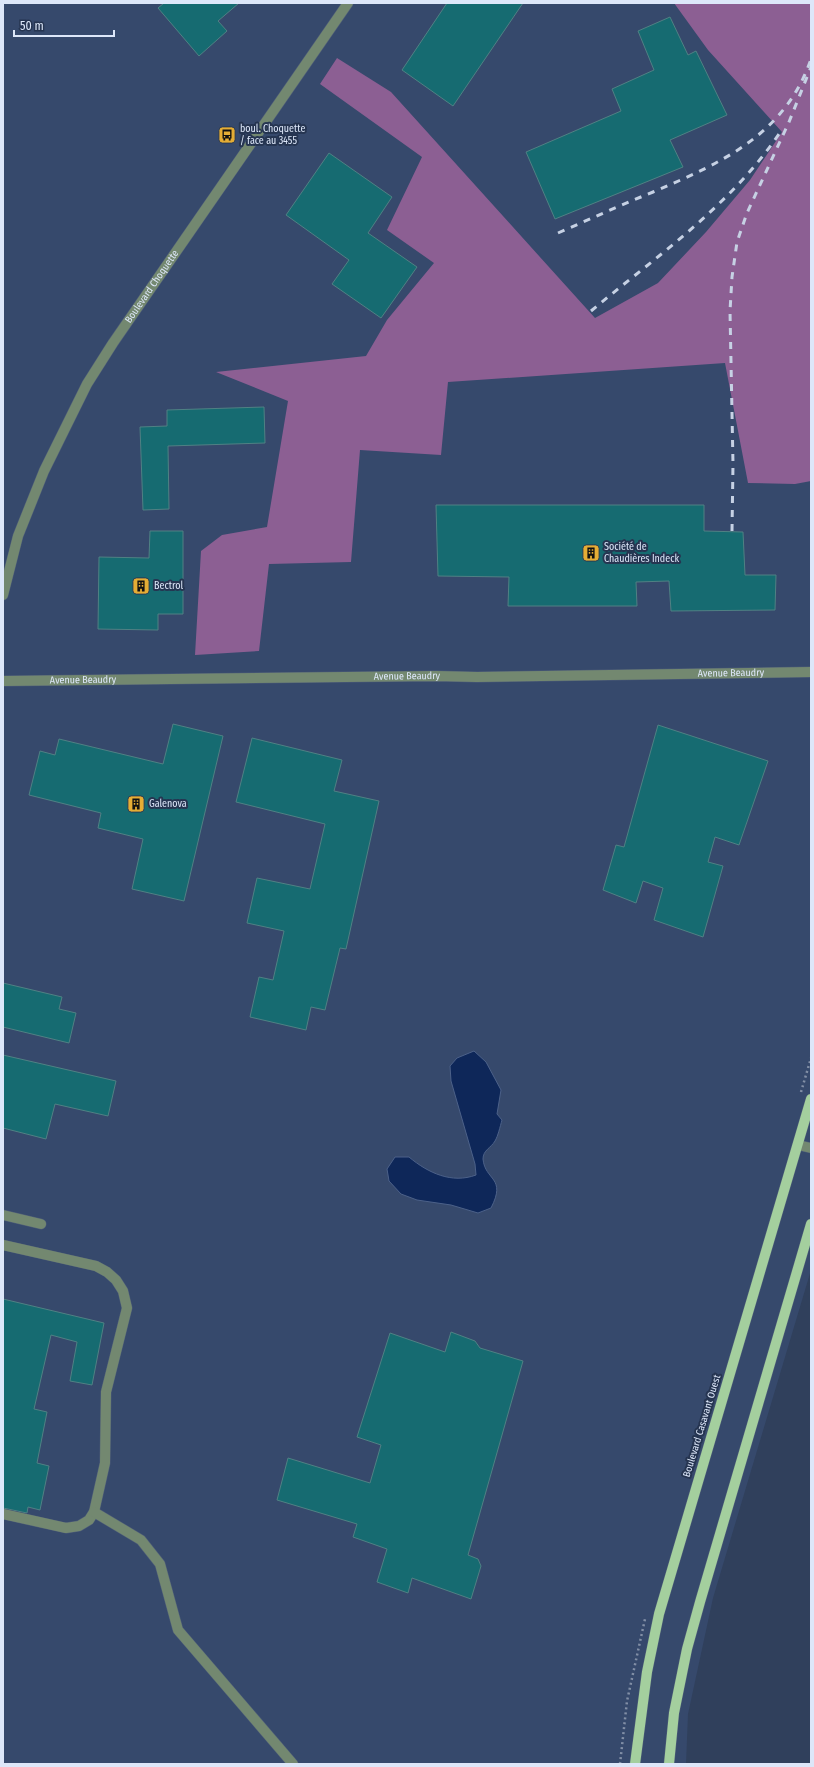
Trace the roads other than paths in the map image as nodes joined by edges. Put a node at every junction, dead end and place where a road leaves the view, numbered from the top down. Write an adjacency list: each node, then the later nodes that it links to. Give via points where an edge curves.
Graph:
1 (348, 3): 2 (street, Boulevard Choquette, via 112,343 87,384 44,470 18,536)
2 (3, 595)
3 (811, 672): 4 (street, Avenue Beaudry)
4 (3, 681)
5 (811, 1099): 6 (main road, Boulevard Casavant Ouest)
6 (798, 1145): 7 (street); 15 (main road, Boulevard Casavant Ouest, via 659,1614 647,1672)
7 (811, 1148)
8 (3, 1215): 9 (street)
9 (41, 1224)
10 (811, 1224): 16 (main road, via 700,1602 674,1713)
11 (3, 1244): 12 (street, via 96,1266 116,1280 123,1292 127,1308 106,1392 106,1464)
12 (94, 1512): 13 (street, via 89,1520 79,1526 66,1528); 14 (street, via 141,1540 160,1564 178,1630)
13 (3, 1514)
14 (293, 1764)
15 (634, 1764)
16 (669, 1764)

